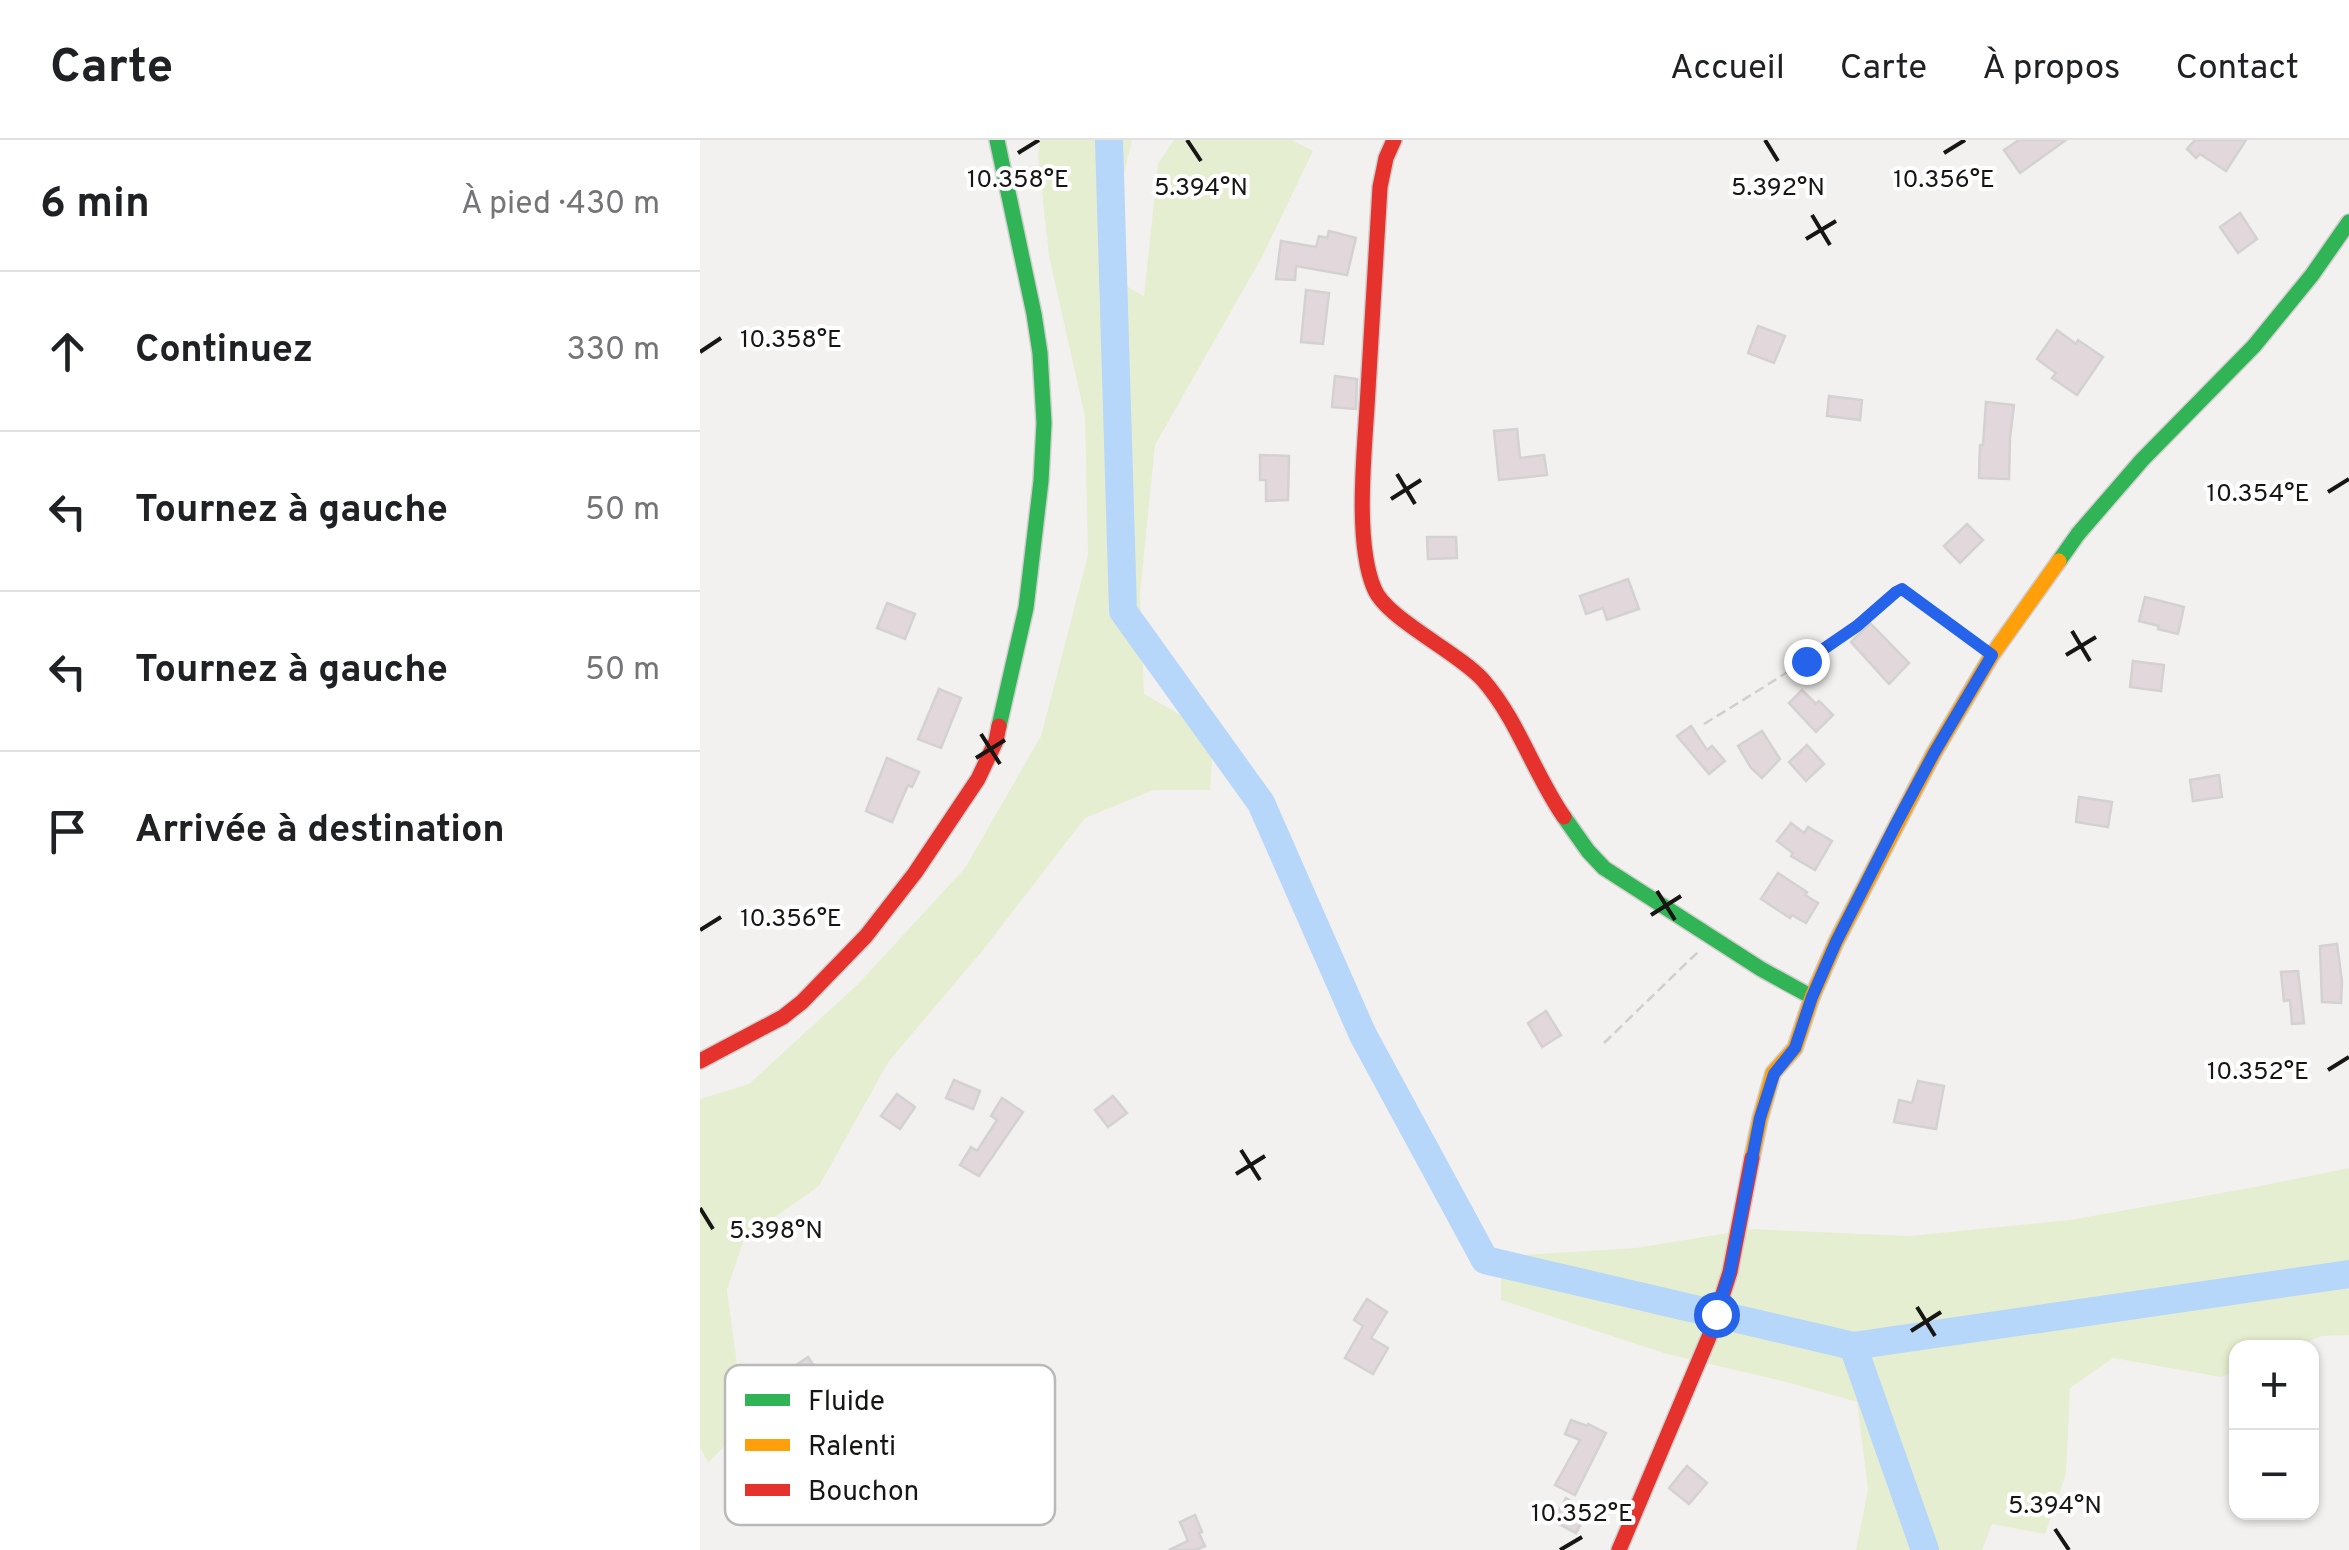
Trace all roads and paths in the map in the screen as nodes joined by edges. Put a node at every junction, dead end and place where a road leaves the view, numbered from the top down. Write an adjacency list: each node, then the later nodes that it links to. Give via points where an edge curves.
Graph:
1 (997, 140): 9 (street, via 1034,314 1044,424 1029,590 996,741 978,779 866,936 793,1010)
2 (1394, 140): 6 (street, via 1382,173 1365,424 1365,554 1374,590 1392,612 1482,679 1558,808 1604,868)
3 (2349, 222): 4 (street, via 2254,346 2078,534)
4 (1992, 655): 5 (path, via 1902,589 1806,661); 7 (street, via 1896,824)
5 (1704, 724)
6 (1713, 938): 7 (street); 8 (path)
7 (1812, 997): 10 (street, via 1760,1118 1730,1272 1709,1337)
8 (1604, 1043)
9 (700, 1062)
10 (1619, 1550)

